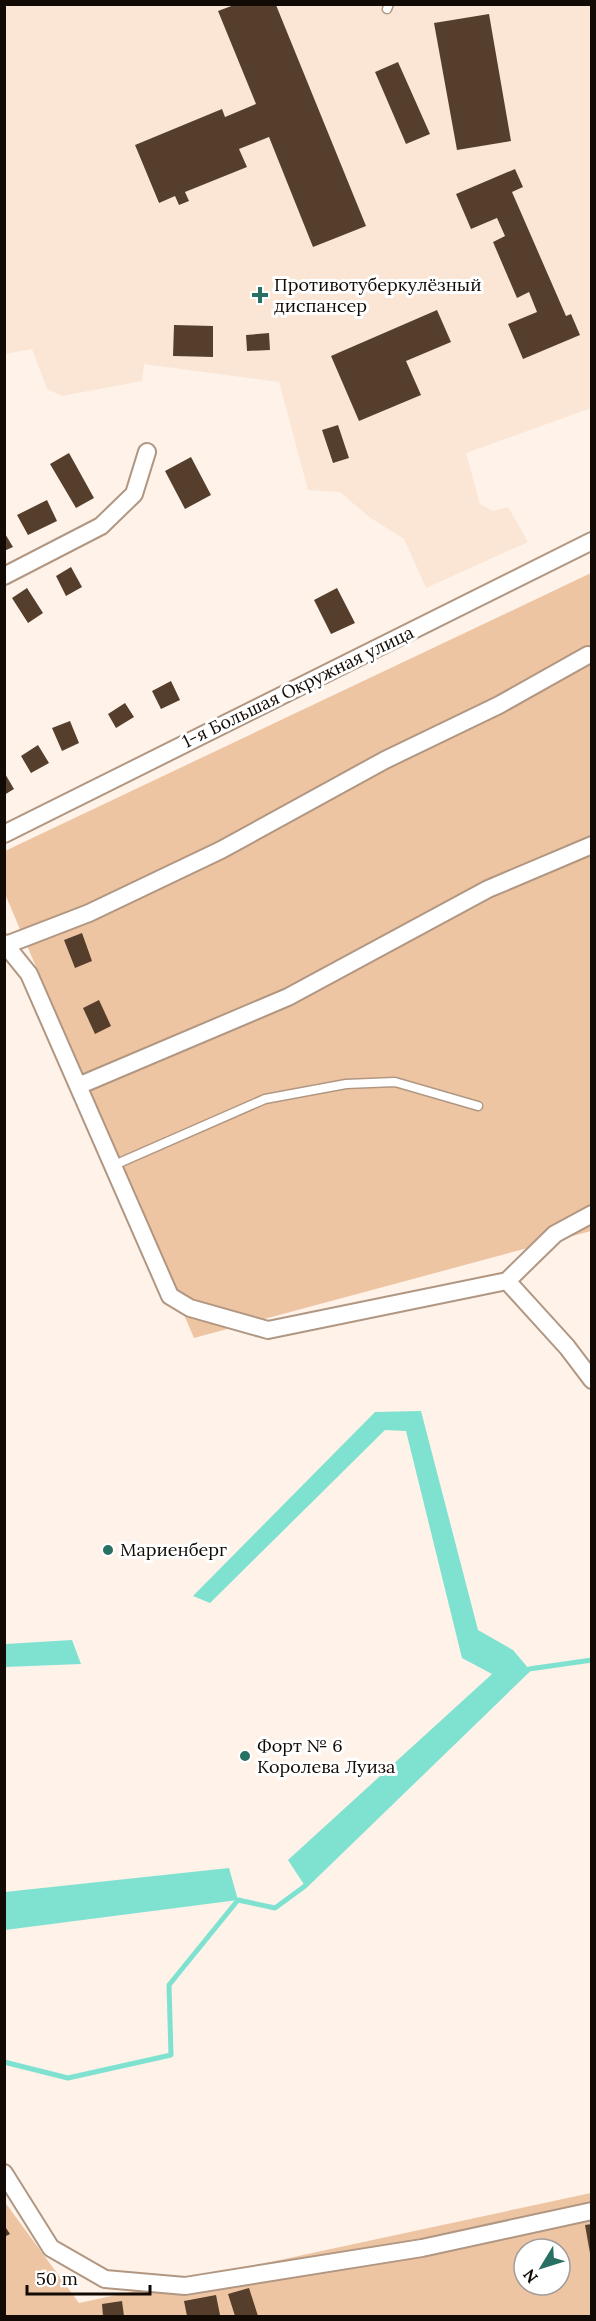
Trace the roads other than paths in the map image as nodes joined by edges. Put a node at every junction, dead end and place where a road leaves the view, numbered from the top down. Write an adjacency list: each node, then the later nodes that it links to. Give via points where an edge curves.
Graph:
1 (147, 452): 3 (street, via 134,494 101,526)
2 (591, 541): 5 (street, 1-я Большая Окружная улица)
3 (4, 576)
4 (588, 655): 7 (street, via 221,850 89,913)
5 (4, 834)
6 (591, 845): 8 (street, via 489,889 288,997)
7 (5, 944): 8 (street, via 29,974)
8 (78, 1086): 10 (street)
9 (478, 1106): 10 (lane, via 395,1082 346,1084 265,1099)
10 (112, 1166): 12 (street, via 170,1296 190,1308 268,1330)
11 (591, 1214): 12 (street, via 555,1234)
12 (507, 1281): 13 (street, via 567,1347)
13 (591, 1380)
14 (4, 2173): 15 (street, via 51,2248 105,2279 185,2286 422,2248)
15 (591, 2211)

